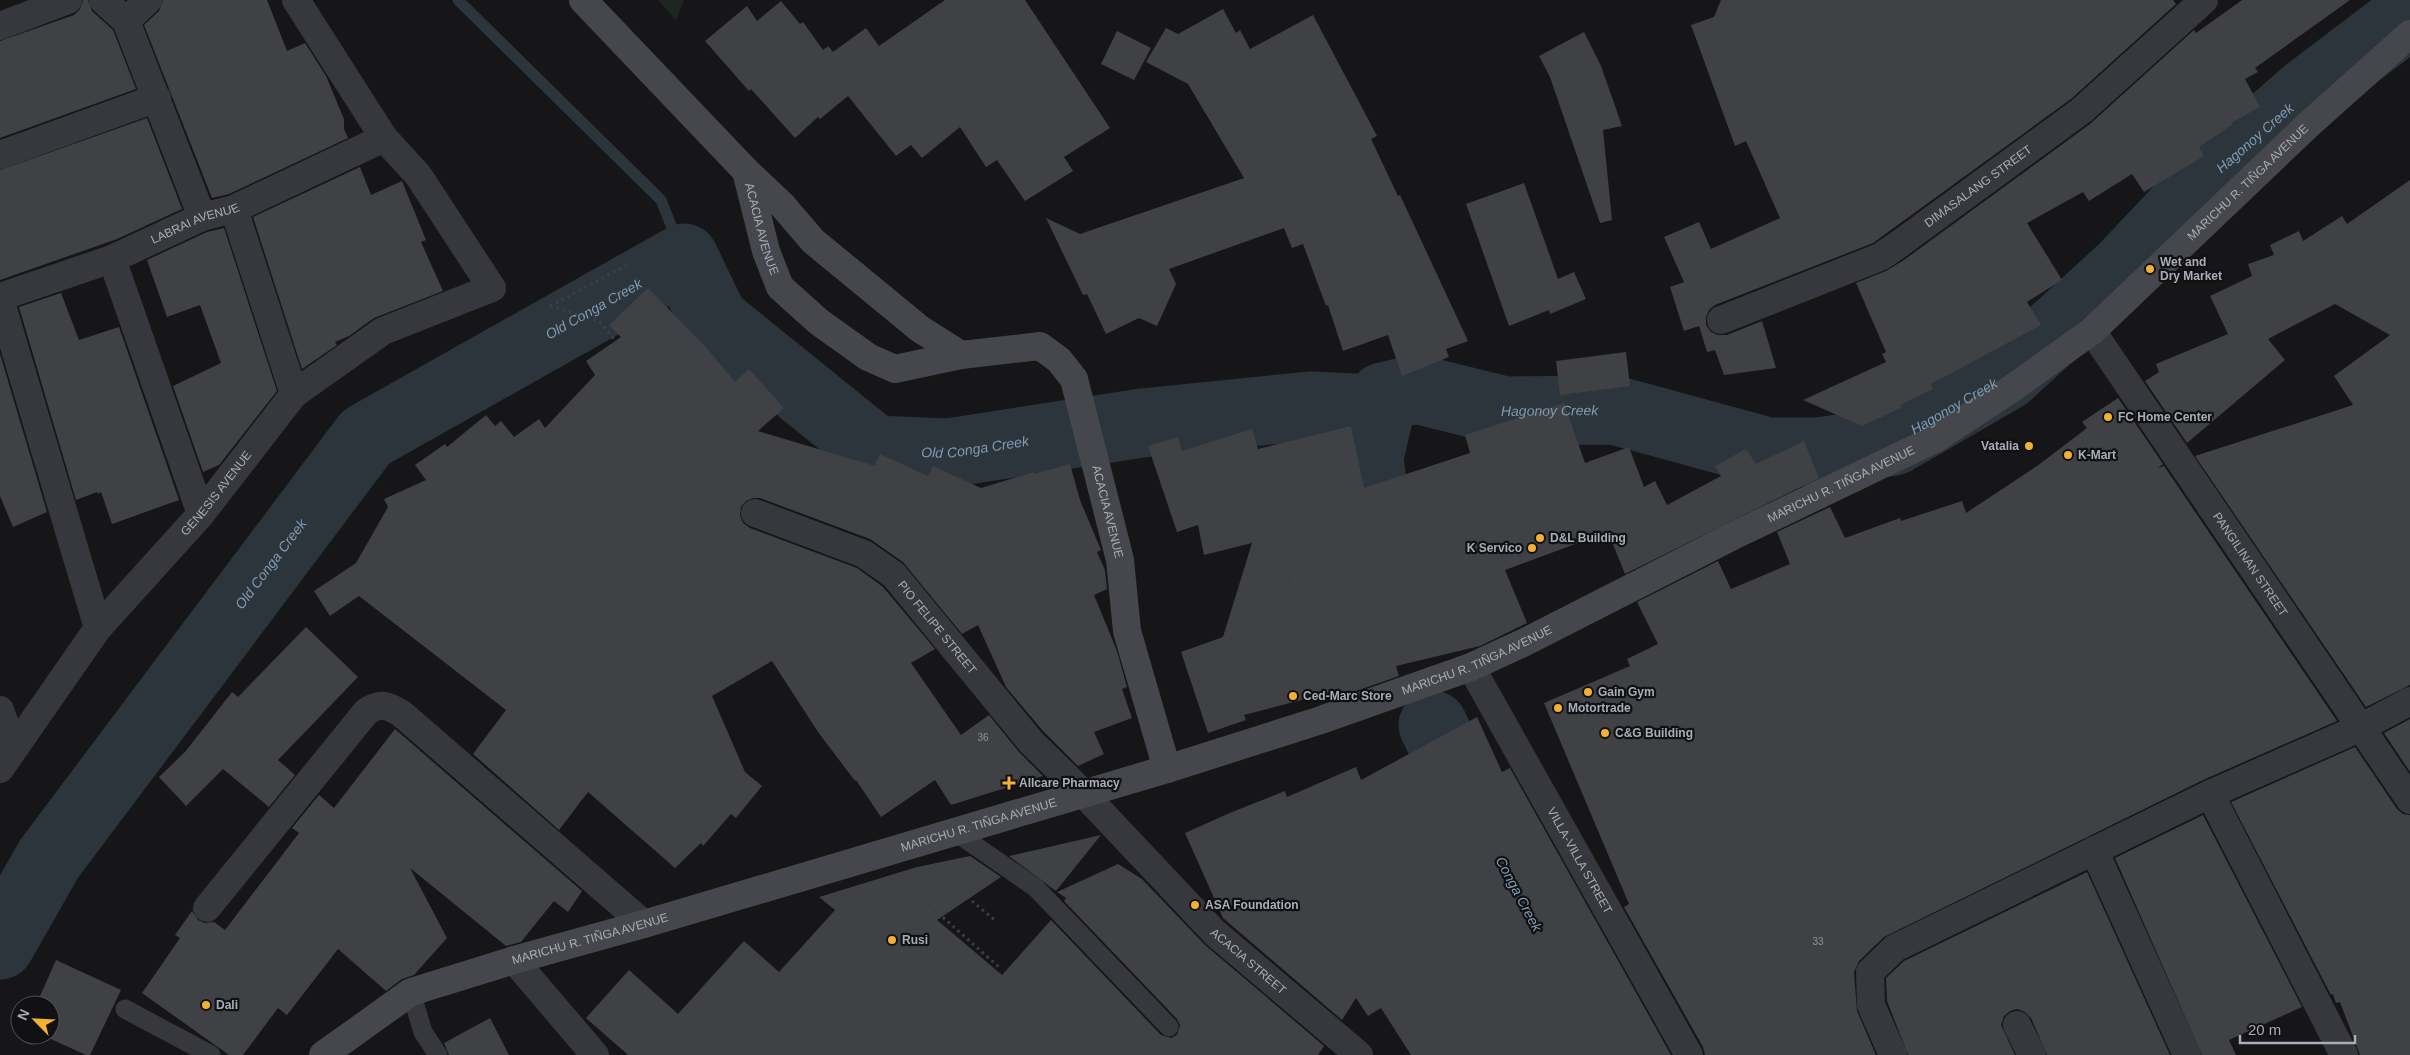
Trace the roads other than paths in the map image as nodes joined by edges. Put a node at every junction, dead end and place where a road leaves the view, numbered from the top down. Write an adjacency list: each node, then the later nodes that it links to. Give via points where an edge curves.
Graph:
1 (68, 0): 8 (street)
2 (103, 0): 7 (street)
3 (148, 0): 7 (street)
4 (296, 0): 11 (street)
5 (583, 0): 13 (main road, ACACIA AVENUE)
6 (2204, 0): 18 (street, DIMASALANG STREET, via 2081,110 1880,257)
7 (126, 20): 10 (street)
8 (0, 26)
9 (2409, 36): 19 (main road, MARICHU R. TIÑGA AVENUE, via 2308,125)
10 (157, 98): 12 (street); 15 (street)
11 (384, 138): 14 (street, LABRAI AVENUE); 21 (street, GENESIS AVENUE, via 418,175 492,288 383,331)
12 (0, 155)
13 (746, 171): 20 (main road, ACACIA AVENUE, via 783,206 813,241 920,329); 20 (main road, ACACIA AVENUE, via 766,251 780,287 818,322 868,357 895,368)
14 (234, 208): 15 (street, LABRAI AVENUE); 21 (street)
15 (202, 217): 16 (street, LABRAI AVENUE)
16 (112, 259): 17 (street, LABRAI AVENUE); 23 (street)
17 (0, 298): 24 (street)
18 (1721, 320)
19 (2092, 331): 25 (main road, MARICHU R. TIÑGA AVENUE, via 1935,438); 28 (street, PANGILINAN STREET)
20 (961, 355): 30 (main road, ACACIA AVENUE, via 1040,346 1059,360 1074,380 1120,560 1127,631)
21 (294, 394): 23 (street, GENESIS AVENUE)
22 (755, 513): 31 (street, PIO FELIPE STREET, via 864,554 894,575 1031,742)
23 (200, 514): 24 (street, GENESIS AVENUE)
24 (98, 628): 29 (street, GENESIS AVENUE)
25 (1471, 667): 30 (main road, MARICHU R. TIÑGA AVENUE); 48 (street, VILLA-VILLA STREET)
26 (2410, 701): 28 (street)
27 (0, 710): 29 (street)
28 (2362, 727): 32 (street); 33 (street, PANGILINAN STREET)
29 (7, 758)
30 (1167, 770): 31 (main road, MARICHU R. TIÑGA AVENUE)
31 (1083, 793): 34 (main road, MARICHU R. TIÑGA AVENUE); 47 (street, ACACIA STREET, via 1215,933)
32 (2210, 794): 35 (street); 52 (street)
33 (2410, 800)
34 (954, 831): 37 (main road, MARICHU R. TIÑGA AVENUE); 42 (lane, via 1036,888)
35 (2094, 850): 49 (street, via 1895,948 1870,972 1871,1005); 51 (street)
36 (207, 908): 37 (street, via 366,712 379,704 402,714)
37 (644, 924): 38 (main road, MARICHU R. TIÑGA AVENUE)
38 (514, 960): 39 (main road, MARICHU R. TIÑGA AVENUE); 43 (street)
39 (411, 992): 45 (main road, MARICHU R. TIÑGA AVENUE); 46 (lane, via 423,1032)
40 (125, 1009): 44 (lane)
41 (2017, 1025): 50 (street)
42 (1169, 1027)
43 (589, 1054)
44 (211, 1055)
45 (323, 1055)
46 (438, 1055)
47 (1359, 1055)
48 (1689, 1055)
49 (1893, 1055)
50 (2032, 1055)
51 (2187, 1055)
52 (2344, 1055)

